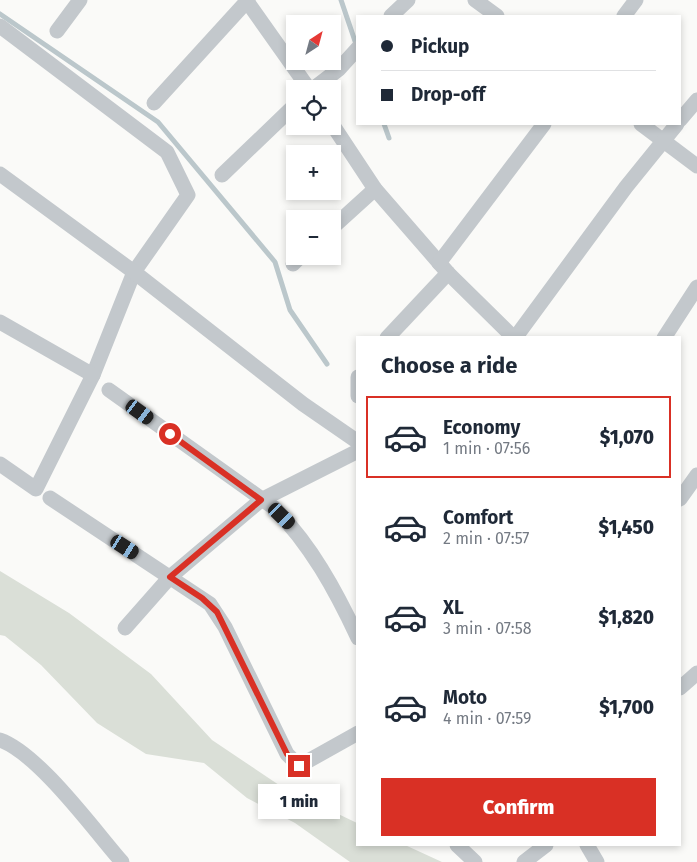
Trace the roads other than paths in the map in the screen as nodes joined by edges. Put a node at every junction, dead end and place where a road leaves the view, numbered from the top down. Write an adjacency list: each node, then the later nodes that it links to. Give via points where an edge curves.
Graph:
1 (80, 0): 8 (street)
2 (247, 0): 10 (street); 13 (street)
3 (408, 0): 5 (street)
4 (636, 0): 6 (street)
5 (392, 15)
6 (625, 15)
7 (0, 26): 27 (street, via 168,152 188,195)
8 (57, 31)
9 (356, 50): 11 (street)
10 (305, 80)
11 (324, 80)
12 (697, 100): 15 (street)
13 (154, 103)
14 (286, 114): 23 (street)
15 (681, 119)
16 (543, 125): 26 (street)
17 (642, 125): 20 (street)
18 (675, 125): 20 (street)
19 (339, 135): 24 (street)
20 (663, 140): 21 (street); 32 (street)
21 (697, 166)
22 (0, 174): 27 (street)
23 (222, 175)
24 (375, 189): 25 (street); 26 (street)
25 (341, 220)
26 (443, 268): 30 (street); 31 (street)
27 (134, 272): 34 (street); 36 (street, via 303,404)
28 (697, 287): 33 (street)
29 (0, 322): 34 (street)
30 (388, 336)
31 (512, 336)
32 (516, 336)
33 (665, 336)
34 (93, 375): 38 (street, via 36,489)
35 (110, 390): 42 (street)
36 (356, 441)
37 (356, 452): 42 (street)
38 (0, 464)
39 (697, 475): 40 (street)
40 (686, 494)
41 (50, 498): 43 (street)
42 (261, 500): 43 (street); 45 (street, via 273,507 301,538)
43 (170, 577): 44 (street); 46 (street, via 217,612 287,754 299,766)
44 (125, 628)
45 (356, 634)
46 (356, 734)
47 (0, 740): 51 (street, via 18,749 44,772)
48 (458, 846): 52 (street)
49 (545, 846): 53 (street)
50 (588, 846): 54 (street)
51 (122, 862)
52 (475, 862)
53 (524, 862)
54 (597, 862)

